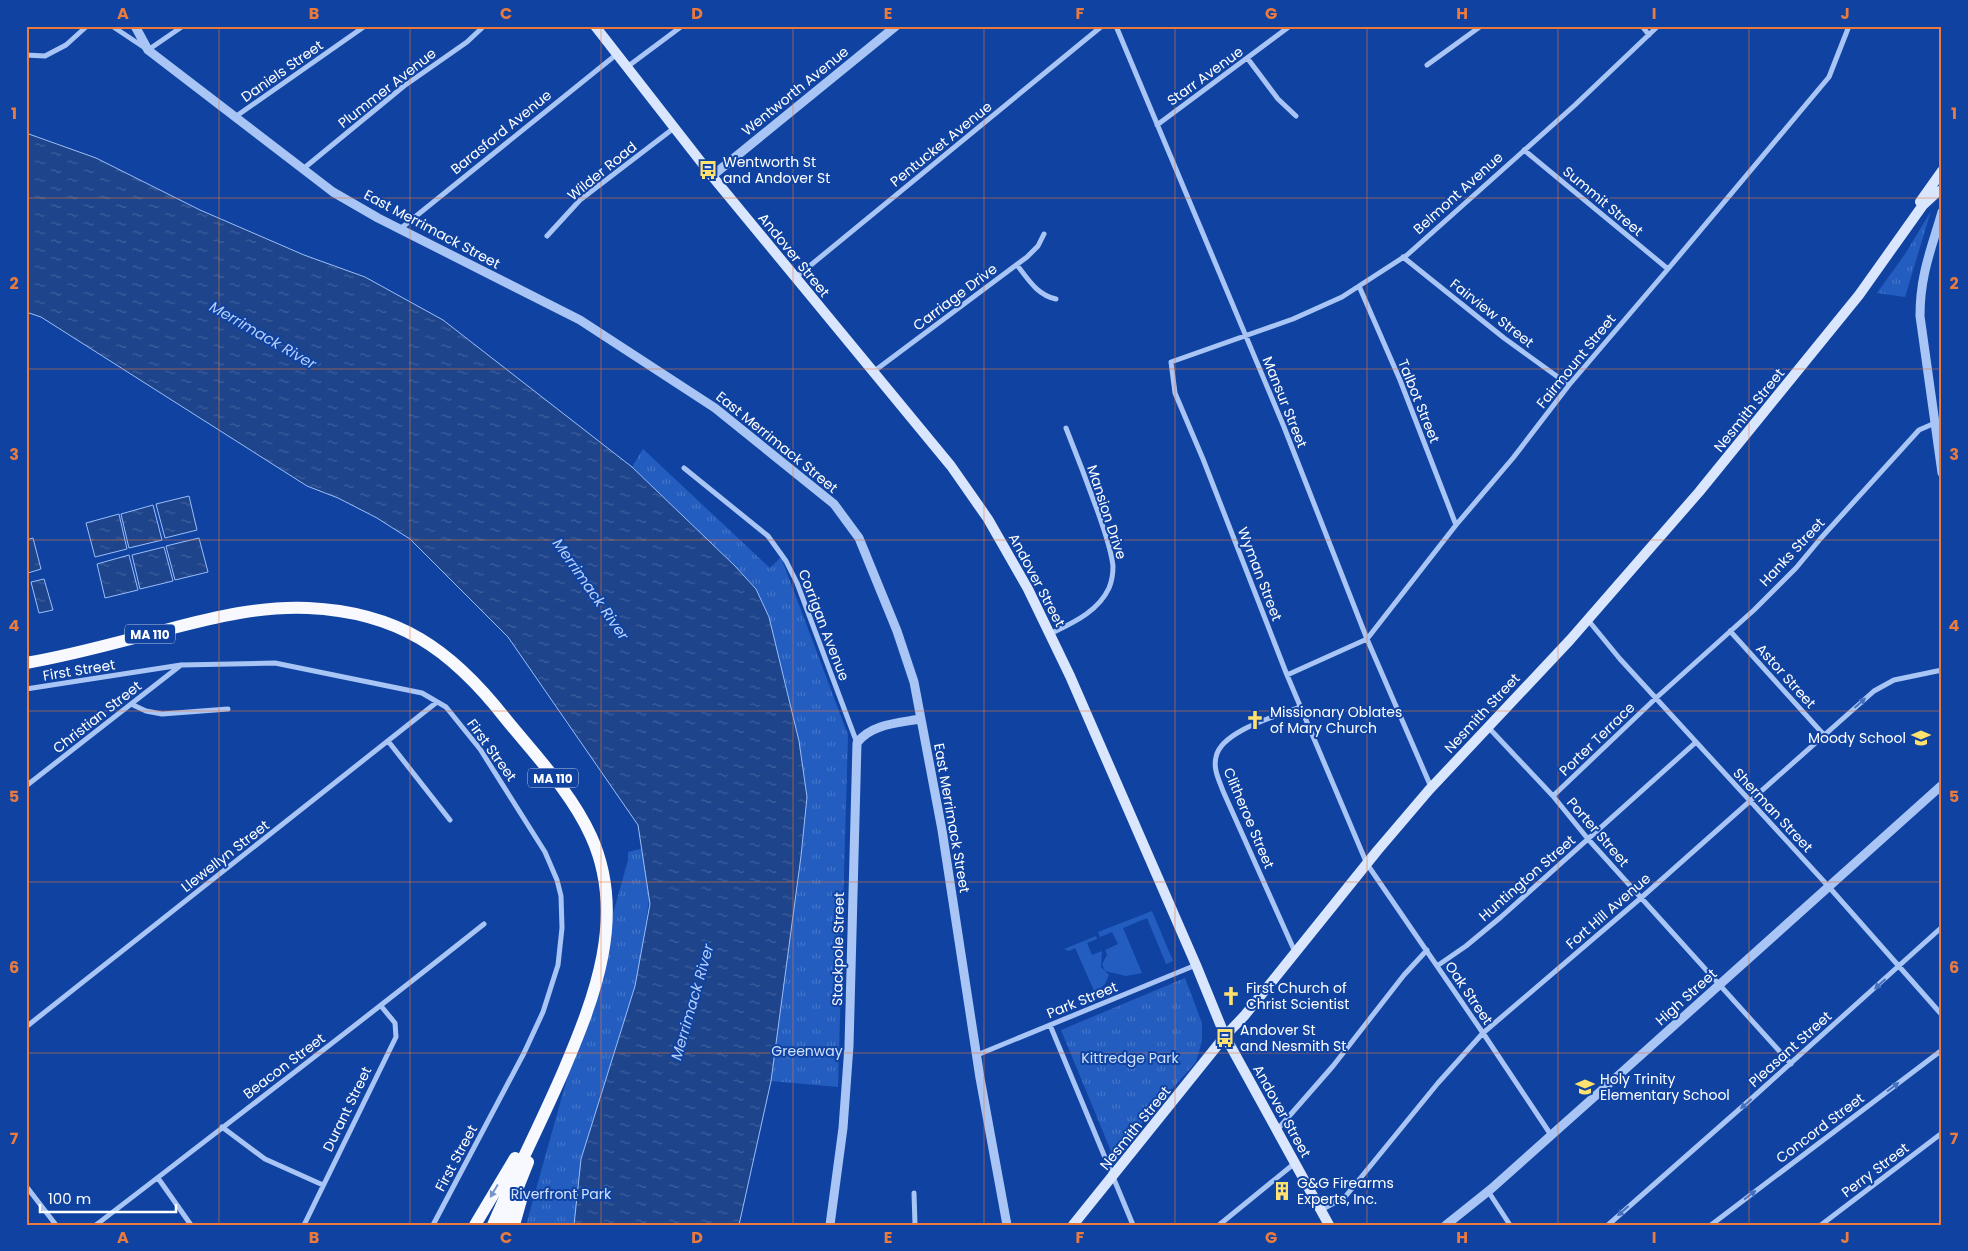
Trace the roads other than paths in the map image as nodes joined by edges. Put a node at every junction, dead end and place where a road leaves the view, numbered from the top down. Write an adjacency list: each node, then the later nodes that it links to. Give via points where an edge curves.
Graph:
1 (87, 26): 20 (street, via 66,45 45,56)
2 (112, 26): 18 (street)
3 (135, 26): 18 (street, East Merrimack Street)
4 (183, 26): 18 (street)
5 (365, 26): 25 (street, Daniels Street)
6 (484, 26): 29 (street, Plummer Avenue, via 404,86)
7 (595, 26): 19 (main road, Andover Street)
8 (682, 26): 23 (street)
9 (896, 26): 31 (street, Wentworth Avenue)
10 (1102, 26): 41 (street, Pentucket Avenue)
11 (1116, 26): 26 (street, Mansur Street)
12 (1290, 26): 21 (street, Starr Avenue)
13 (1481, 26): 22 (street)
14 (1642, 26): 17 (street)
15 (1658, 26): 17 (street, Belmont Avenue)
16 (1849, 26): 40 (street, Fairmount Street, via 1829,77)
17 (1649, 35): 28 (street, Belmont Avenue)
18 (148, 50): 25 (street, East Merrimack Street)
19 (617, 54): 23 (main road, Andover Street); 35 (street, Barasford Avenue)
20 (26, 55)
21 (1248, 59): 24 (street, via 1278,99); 26 (street, Starr Avenue)
22 (1427, 65)
23 (627, 67): 27 (main road, Andover Street)
24 (1296, 116)
25 (236, 117): 29 (street, East Merrimack Street)
26 (1157, 125): 44 (street, Mansur Street)
27 (674, 128): 31 (main road, Andover Street); 37 (street, Wilder Road, via 580,200)
28 (1524, 150): 38 (street, Belmont Avenue); 40 (street, Summit Street)
29 (303, 169): 35 (street, East Merrimack Street, via 333,192)
30 (1942, 171): 34 (main road, Nesmith Street)
31 (712, 176): 41 (main road, Andover Street)
32 (1942, 190): 34 (main road, Nesmith Street)
33 (1942, 212): 47 (street, via 1926,260 1920,298 1920,316)
34 (1910, 221): 52 (main road, Nesmith Street, via 1892,251 1805,364)
35 (400, 229): 66 (street, East Merrimack Street, via 580,320 715,408 834,504 859,538 881,588 903,645)
36 (1044, 234): 39 (street, Carriage Drive, via 1038,246)
37 (547, 236)
38 (1403, 257): 42 (street, Belmont Avenue); 46 (street, Fairview Street)
39 (1017, 265): 43 (street, via 1039,292); 45 (street, Carriage Drive)
40 (1668, 269): 46 (street, Fairmount Street)
41 (795, 278): 45 (main road, Andover Street)
42 (1359, 286): 44 (street, Belmont Avenue, via 1294,320); 51 (street, Talbot Street, via 1400,380)
43 (1056, 299)
44 (1246, 336): 55 (street, Mansur Street); 59 (street, Wyman Street, via 1171,362 1175,393)
45 (873, 372): 54 (main road, Andover Street, via 976,500 1016,567)
46 (1568, 385): 51 (street, Fairmount Street, via 1513,458)
47 (1939, 423): 50 (street); 53 (street, Hanks Street, via 1919,430 1796,568)
48 (1066, 428): 54 (street, Mansion Drive, via 1095,503 1113,568 1112,579 1102,598 1080,619)
49 (684, 468): 70 (street, Corrigan Avenue, via 768,536 786,560)
50 (1942, 473)
51 (1456, 525): 55 (street, Fairmount Street)
52 (1588, 620): 61 (street, Sherman Street); 67 (main road, Nesmith Street)
53 (1730, 631): 61 (street, Hanks Street); 68 (street, Astor Street)
54 (1050, 634): 86 (main road, Andover Street)
55 (1367, 639): 59 (street, Fairmount Street); 74 (street, Mansur Street)
56 (26, 663): 99 (main road, MA 110, via 221,616 286,608 330,610 385,622 418,637 459,666 485,693 575,808 592,838 603,873 608,910 602,961 587,1013)
57 (182, 665): 60 (street, First Street); 62 (street, First Street, via 275,663 422,693); 63 (street, Christian Street)
58 (1942, 670): 68 (street, Fort Hill Avenue, one-way to 58, via 1884,684)
59 (1287, 676): 64 (street, Wyman Street)
60 (26, 689)
61 (1656, 698): 71 (street, Sherman Street); 75 (street, Porter Terrace)
62 (437, 702): 69 (street, Llewellyn Street); 116 (street, First Street, via 446,707 480,749 528,822 557,880 562,912 558,965 543,1012)
63 (131, 704): 65 (street, via 162,714); 73 (street, Christian Street)
64 (1300, 706): 79 (street, Wyman Street); 85 (street, Clitheroe Street, via 1229,737 1215,758 1215,769 1223,791)
65 (228, 710)
66 (920, 719): 70 (street, via 876,728); 97 (street, East Merrimack Street, via 942,830)
67 (1488, 727): 74 (main road, Nesmith Street); 75 (street, Porter Street)
68 (1824, 736): 76 (street, Fort Hill Avenue)
69 (388, 741): 77 (street); 93 (street, Llewellyn Street)
70 (857, 743): 121 (street, Stackpole Street, via 849,1046 843,1128)
71 (1696, 743): 76 (street, Sherman Street); 78 (street, Huntington Street)
72 (1942, 785): 80 (street, High Street)
73 (26, 786)
74 (1431, 788): 79 (main road, Nesmith Street)
75 (1553, 796): 78 (street, Porter Street)
76 (1749, 801): 80 (street, Sherman Street); 81 (street, Fort Hill Avenue)
77 (450, 820)
78 (1588, 839): 81 (street, Porter Street); 87 (street, Huntington Street, via 1481,933)
79 (1367, 864): 84 (street, Oak Street); 85 (main road, Nesmith Street)
80 (1829, 887): 88 (street, Sherman Street); 89 (street, High Street)
81 (1642, 897): 89 (street, Porter Street); 94 (street, Fort Hill Avenue)
82 (484, 924): 90 (street, Beacon Street)
83 (1942, 928): 88 (street, Pleasant Street)
84 (1427, 950): 87 (street, Oak Street); 101 (street)
85 (1296, 952): 95 (main road, Nesmith Street)
86 (1196, 965): 92 (street, Park Street); 95 (main road, Andover Street)
87 (1437, 966): 94 (street, Oak Street)
88 (1899, 966): 91 (street, Sherman Street); 98 (street, Pleasant Street, one-way to 98)
89 (1721, 984): 98 (street, Porter Street); 103 (street, High Street)
90 (381, 1006): 100 (street, Beacon Street); 107 (street, Durant Street, via 395,1023 396,1037)
91 (1942, 1015)
92 (1050, 1025): 97 (street, Park Street); 105 (street)
93 (26, 1027)
94 (1483, 1033): 103 (street, Oak Street); 111 (street, Fort Hill Avenue, via 1357,1183 1345,1196)
95 (1225, 1036): 101 (main road, Andover Street); 105 (main road, Nesmith Street)
96 (1942, 1050): 131 (street, Concord Street, one-way to 96)
97 (977, 1055): 123 (street, East Merrimack Street)
98 (1791, 1064): 130 (street, Pleasant Street, one-way to 130)
99 (548, 1106): 117 (main road, MA 110, one-way to 117); 118 (main road); 119 (main road); 120 (main road, MA 110)
100 (222, 1127): 106 (street, Beacon Street); 107 (street, via 264,1159)
101 (1277, 1130): 104 (main road, Andover Street)
102 (1942, 1133): 132 (street, Perry Street)
103 (1551, 1135): 109 (street, High Street)
104 (1295, 1163): 111 (main road, Andover Street); 126 (street)
105 (1113, 1176): 124 (main road, Nesmith Street); 125 (street)
106 (158, 1178): 113 (street, Beacon Street); 114 (street)
107 (323, 1185): 115 (street, Durant Street)
108 (26, 1186): 112 (street)
109 (1488, 1191): 128 (street, High Street); 129 (street)
110 (914, 1193): 122 (street)
111 (1320, 1210): 127 (main road, Andover Street)
112 (56, 1225)
113 (96, 1225)
114 (191, 1225)
115 (304, 1225)
116 (433, 1225)
117 (475, 1225)
118 (493, 1225)
119 (503, 1225)
120 (514, 1225)
121 (830, 1225)
122 (915, 1225)
123 (1007, 1225)
124 (1073, 1225)
125 (1133, 1225)
126 (1219, 1225)
127 (1329, 1225)
128 (1446, 1225)
129 (1510, 1225)
130 (1608, 1225)
131 (1711, 1225)
132 (1821, 1225)

